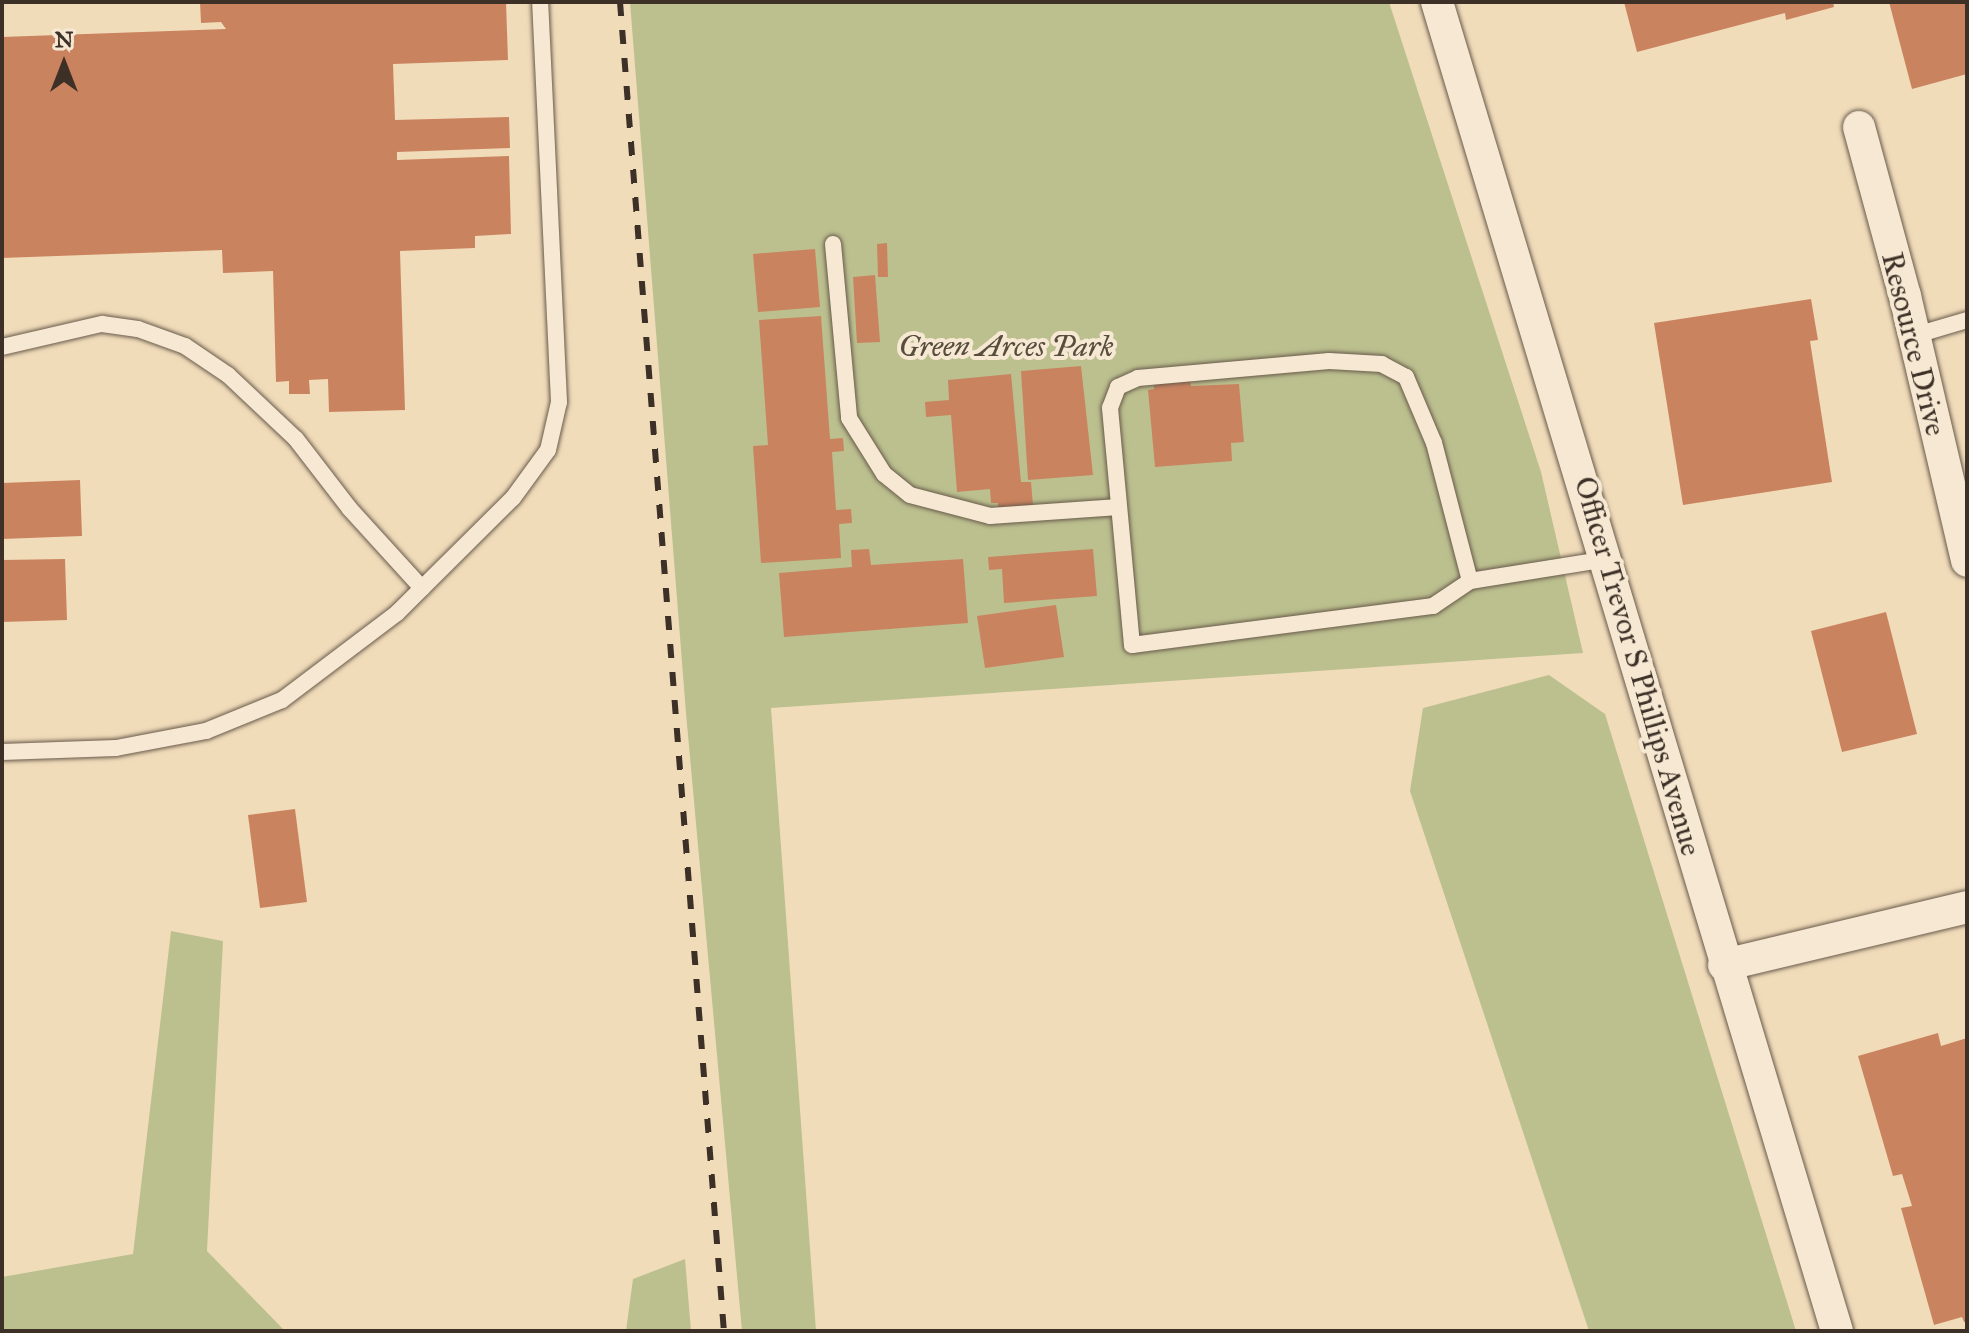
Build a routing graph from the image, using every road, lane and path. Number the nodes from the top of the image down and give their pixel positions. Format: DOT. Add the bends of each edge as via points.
graph roads {
  1 [pos="540,2"];
  2 [pos="1437,2"];
  3 [pos="1859,127"];
  4 [pos="833,244"];
  5 [pos="1967,320"];
  6 [pos="1913,336"];
  7 [pos="2,347"];
  8 [pos="1955,463"];
  9 [pos="1119,507"];
  10 [pos="1608,559"];
  11 [pos="1967,561"];
  12 [pos="1470,581"];
  13 [pos="422,588"];
  14 [pos="2,752"];
  15 [pos="1967,907"];
  16 [pos="1724,965"];
  17 [pos="1837,1331"];
  1 -- 13 [label="lane" via="559,402 548,450 513,498"];
  2 -- 10 [label="street, Officer Trevor S Phillips Avenue"];
  3 -- 6 [label="street, Resource Drive"];
  4 -- 9 [label="lane" via="849,418 884,474 910,495 990,516"];
  5 -- 6 [label="lane"];
  6 -- 8 [label="street, Resource Drive"];
  7 -- 13 [label="lane" via="102,324 138,329 185,346 228,375 296,439"];
  8 -- 11 [label="street, Resource Drive"];
  9 -- 12 [label="lane" via="1132,645 1433,606"];
  9 -- 12 [label="lane" via="1110,408 1118,387 1167,375 1329,361 1382,364 1406,377 1434,443"];
  10 -- 12 [label="lane"];
  10 -- 16 [label="street, Officer Trevor S Phillips Avenue"];
  13 -- 14 [label="lane" via="282,700 206,731 116,748"];
  15 -- 16 [label="street"];
  16 -- 17 [label="street, Officer Trevor S Phillips Avenue"];
}
